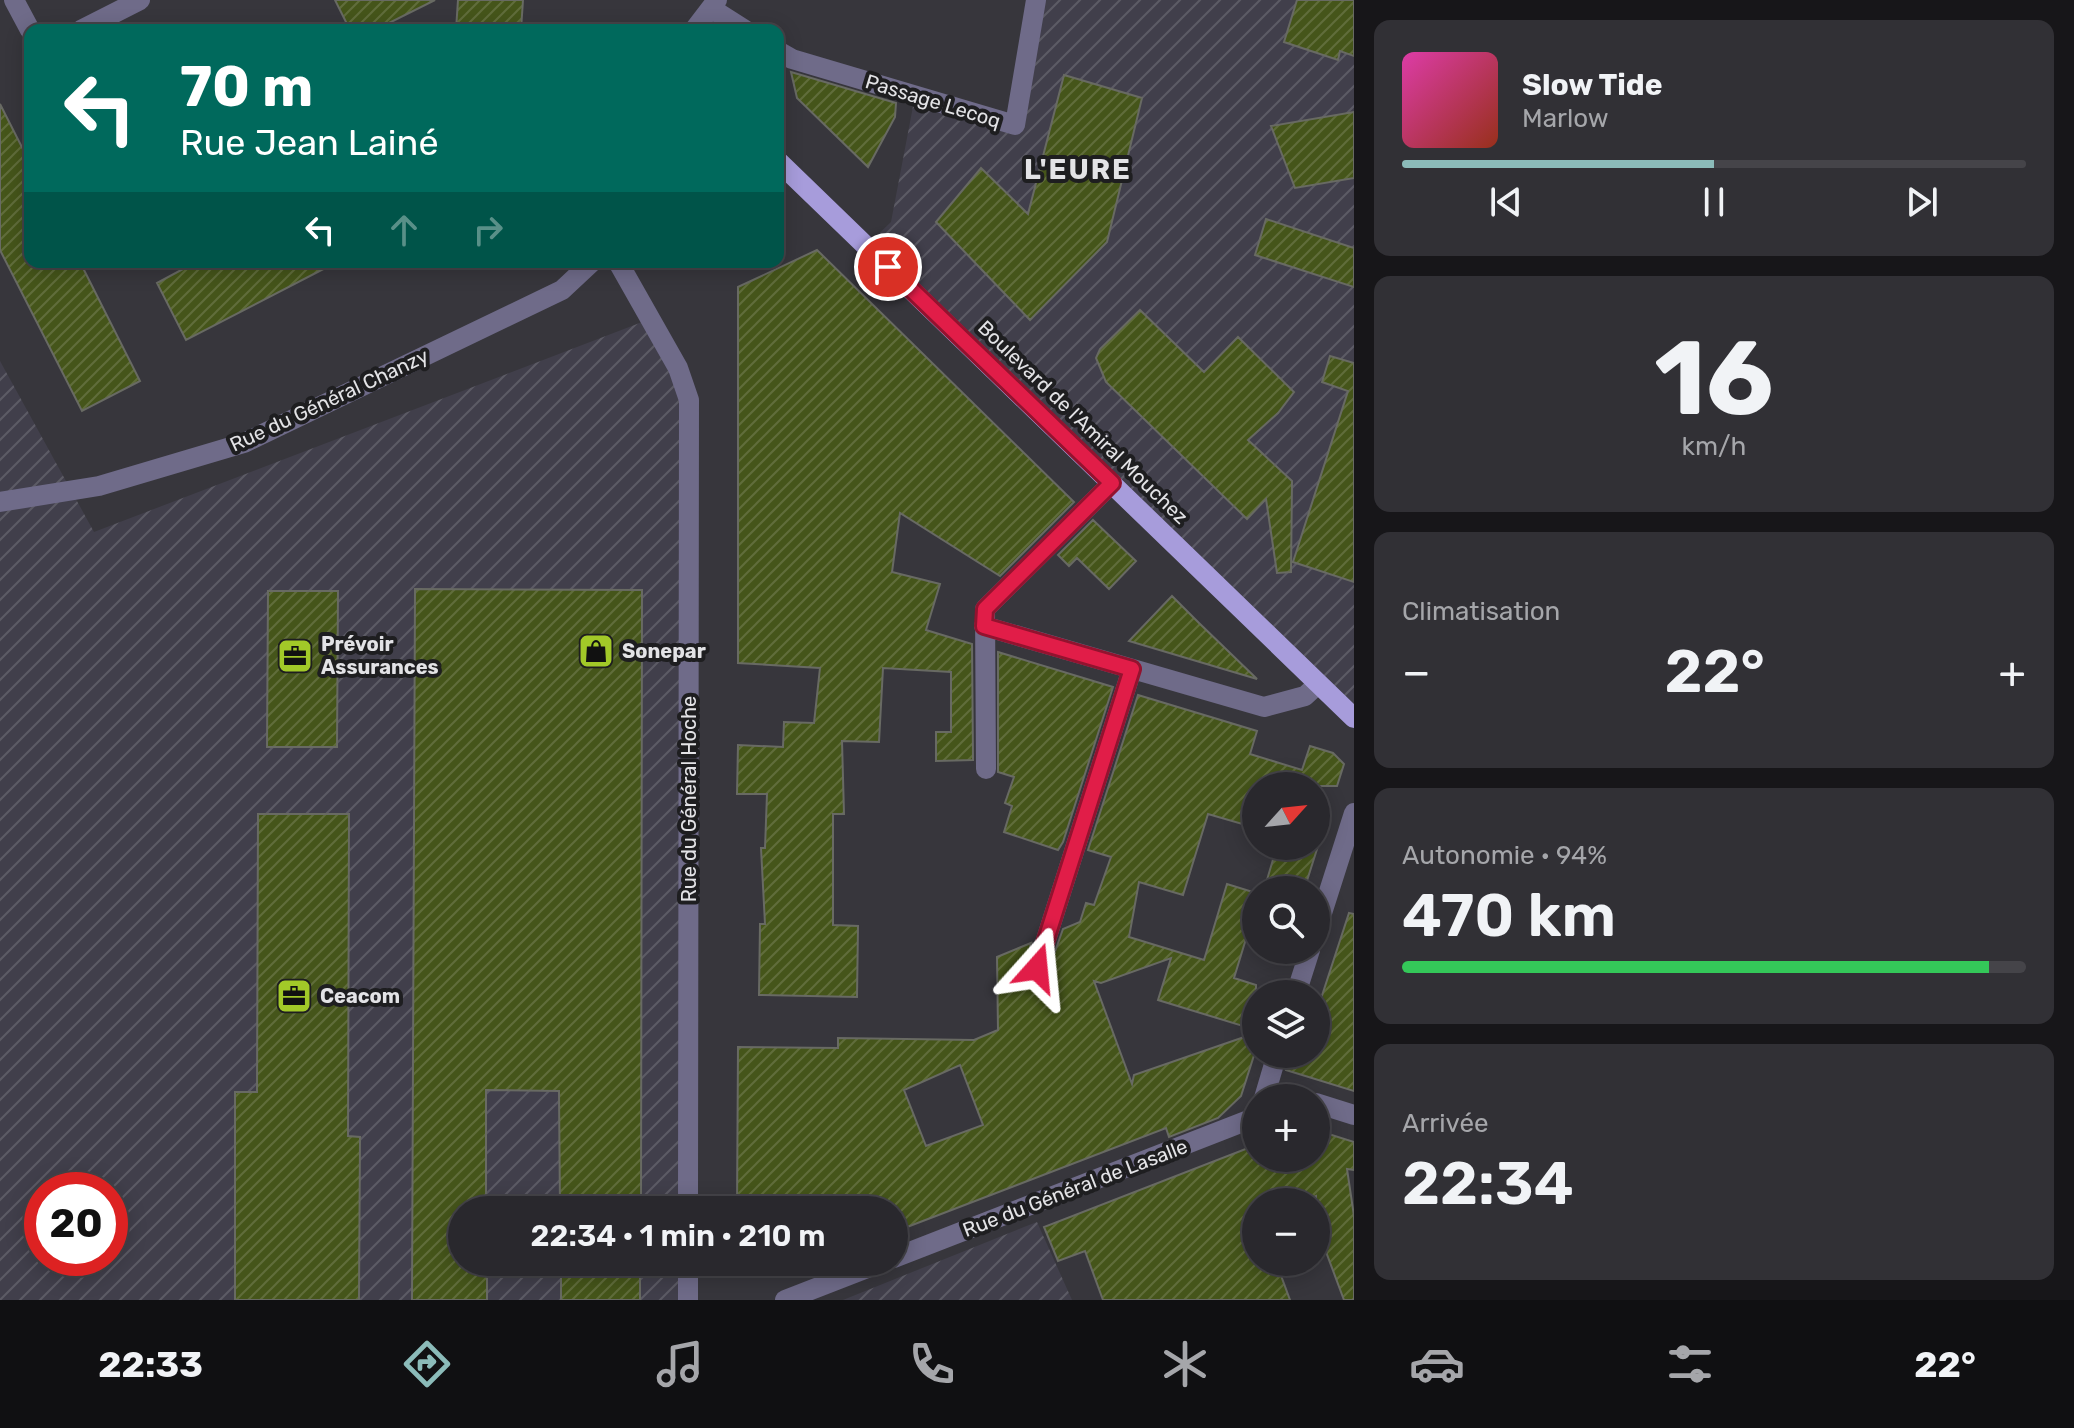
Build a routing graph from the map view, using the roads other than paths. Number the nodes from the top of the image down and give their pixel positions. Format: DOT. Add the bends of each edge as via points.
graph roads {
  1 [pos="14,0"];
  2 [pos="140,0"];
  3 [pos="1036,0"];
  4 [pos="714,4"];
  5 [pos="27,24"];
  6 [pos="93,24"];
  7 [pos="699,24"];
  8 [pos="738,24"];
  9 [pos="784,54"];
  10 [pos="784,167"];
  11 [pos="586,268"];
  12 [pos="621,268"];
  13 [pos="1112,483"];
  14 [pos="0,502"];
  15 [pos="984,626"];
  16 [pos="1132,669"];
  17 [pos="1318,684"];
  18 [pos="1354,718"];
  19 [pos="986,769"];
  20 [pos="1354,813"];
  21 [pos="1330,888"];
  22 [pos="1037,968"];
  23 [pos="1330,1107"];
  24 [pos="1354,1115"];
  25 [pos="1242,1122"];
  26 [pos="688,1196"];
  27 [pos="908,1253"];
  28 [pos="688,1276"];
  29 [pos="847,1276"];
  30 [pos="688,1300"];
  31 [pos="785,1300"];
  1 -- 5 [label="street"];
  2 -- 6 [label="street"];
  3 -- 9 [label="street, Passage Lecoq" via="1015,125"];
  4 -- 7 [label="street"];
  4 -- 8 [label="street"];
  10 -- 13 [label="main road, Boulevard de l'Amiral Mouchez"];
  11 -- 14 [label="street, Rue du Général Chanzy" via="562,290 244,443 99,486"];
  12 -- 26 [label="street, Rue du Général Hoche" via="678,368 689,400"];
  13 -- 15 [label="street" via="985,609"];
  13 -- 17 [label="main road, Boulevard de l'Amiral Mouchez"];
  15 -- 16 [label="street"];
  15 -- 19 [label="street"];
  16 -- 17 [label="street" via="1264,707 1305,696"];
  16 -- 22 [label="street"];
  17 -- 18 [label="main road, Boulevard de l'Amiral Mouchez"];
  20 -- 21 [label="street"];
  23 -- 24 [label="street"];
  25 -- 27 [label="street, Rue du Général de Lasalle"];
  28 -- 30 [label="street"];
  29 -- 31 [label="street"];
}
